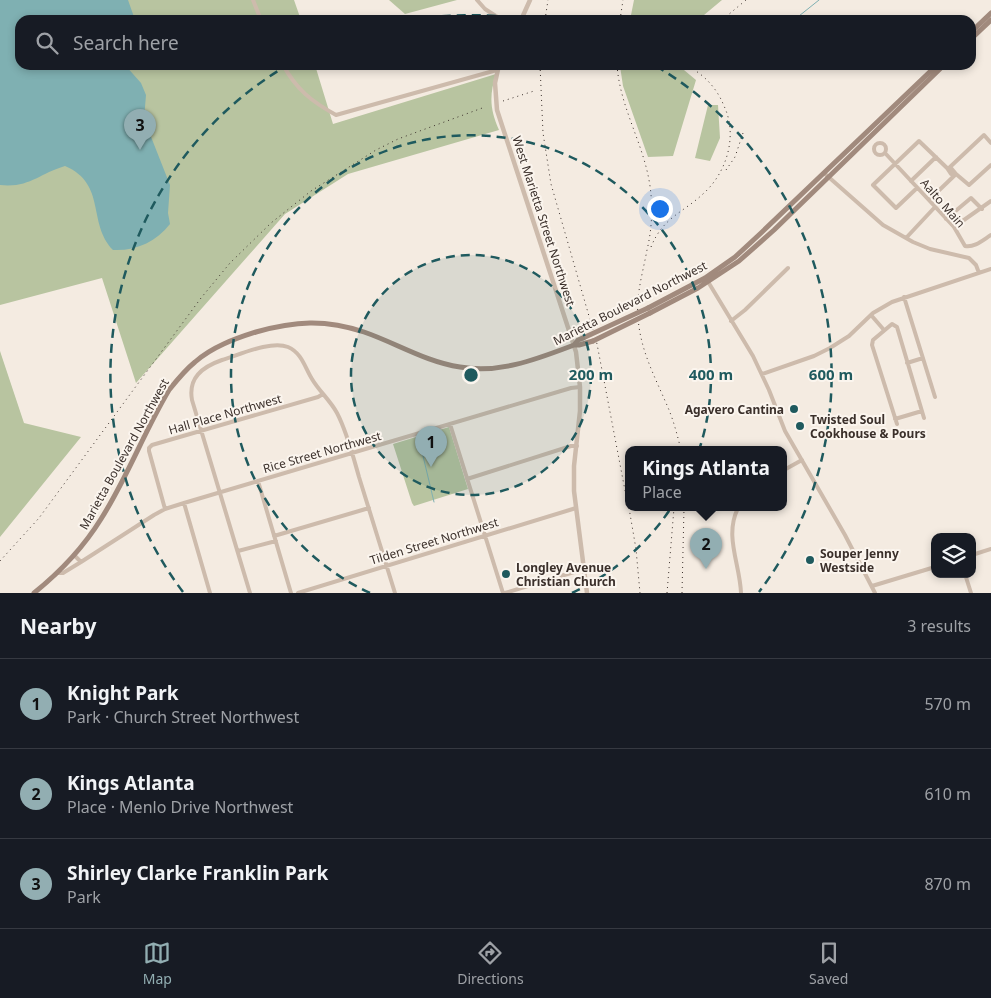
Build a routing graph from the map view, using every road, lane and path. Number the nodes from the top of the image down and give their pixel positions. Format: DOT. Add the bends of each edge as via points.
graph roads {
  1 [pos="253,0"];
  2 [pos="476,0"];
  3 [pos="530,0"];
  4 [pos="991,13"];
  5 [pos="259,15"];
  6 [pos="494,15"];
  7 [pos="523,15"];
  8 [pos="991,20"];
  9 [pos="976,27"];
  10 [pos="976,34"];
  11 [pos="286,70"];
  12 [pos="488,70"];
  13 [pos="498,70"];
  14 [pos="932,70"];
  15 [pos="939,70"];
  16 [pos="868,138"];
  17 [pos="991,143"];
  18 [pos="875,146"];
  19 [pos="885,154"];
  20 [pos="936,157"];
  21 [pos="894,164"];
  22 [pos="991,166"];
  23 [pos="948,168"];
  24 [pos="826,175"];
  25 [pos="955,175"];
  26 [pos="911,181"];
  27 [pos="917,188"];
  28 [pos="929,200"];
  29 [pos="991,201"];
  30 [pos="935,207"];
  31 [pos="982,209"];
  32 [pos="946,219"];
  33 [pos="954,227"];
  34 [pos="991,235"];
  35 [pos="906,238"];
  36 [pos="788,268"];
  37 [pos="991,269"];
  38 [pos="979,273"];
  39 [pos="707,280"];
  40 [pos="904,297"];
  41 [pos="871,315"];
  42 [pos="732,321"];
  43 [pos="884,330"];
  44 [pos="574,345"];
  45 [pos="923,358"];
  46 [pos="907,363"];
  47 [pos="762,374"];
  48 [pos="580,387"];
  49 [pos="323,394"];
  50 [pos="935,397"];
  51 [pos="922,411"];
  52 [pos="924,418"];
  53 [pos="895,419"];
  54 [pos="450,424"];
  55 [pos="897,424"];
  56 [pos="201,431"];
  57 [pos="576,446"];
  58 [pos="352,454"];
  59 [pos="802,460"];
  60 [pos="787,468"];
  61 [pos="467,479"];
  62 [pos="258,481"];
  63 [pos="220,492"];
  64 [pos="184,503"];
  65 [pos="369,508"];
  66 [pos="576,508"];
  67 [pos="165,510"];
  68 [pos="737,511"];
  69 [pos="485,536"];
  70 [pos="275,539"];
  71 [pos="991,549"];
  72 [pos="238,551"];
  73 [pos="976,554"];
  74 [pos="74,555"];
  75 [pos="81,562"];
  76 [pos="386,565"];
  77 [pos="931,567"];
  78 [pos="584,569"];
  79 [pos="58,573"];
  80 [pos="966,578"];
  81 [pos="872,586"];
  82 [pos="34,593"];
  83 [pos="210,593"];
  84 [pos="250,593"];
  85 [pos="291,593"];
  86 [pos="298,593"];
  87 [pos="395,593"];
  88 [pos="504,593"];
  89 [pos="587,593"];
  90 [pos="742,593"];
  91 [pos="875,593"];
  92 [pos="971,593"];
  1 -- 5 [label="street"];
  2 -- 6 [label="street"];
  3 -- 7 [label="street"];
  4 -- 9 [label="main road"];
  8 -- 10 [label="main road"];
  11 -- 12 [label="street" via="313,102 336,115"];
  13 -- 44 [label="street, West Marietta Street Northwest" via="494,93 497,110"];
  14 -- 24 [label="main road"];
  15 -- 16 [label="main road"];
  16 -- 18 [label="street, Aalto Main"];
  16 -- 24 [label="main road"];
  17 -- 23 [label="street" via="984,135"];
  18 -- 19 [label="street, Aalto Main" via="877,154"];
  18 -- 19 [label="street, Aalto Main" via="884,144"];
  19 -- 21 [label="street, Aalto Main"];
  20 -- 21 [label="street" via="919,141"];
  20 -- 23 [label="street"];
  20 -- 26 [label="street"];
  21 -- 26 [label="street, Aalto Main"];
  21 -- 27 [label="street" via="873,186 896,208"];
  22 -- 25 [label="street" via="969,185"];
  23 -- 25 [label="street"];
  24 -- 35 [label="street" via="877,220"];
  24 -- 39 [label="main road, Marietta Boulevard Northwest" via="759,244 727,271"];
  25 -- 28 [label="street"];
  26 -- 27 [label="street, Aalto Main"];
  27 -- 28 [label="street, Aalto Main"];
  28 -- 30 [label="street, Aalto Main"];
  29 -- 31 [label="street"];
  30 -- 32 [label="street, Aalto Main"];
  30 -- 35 [label="street"];
  31 -- 32 [label="street" via="970,198"];
  31 -- 33 [label="street"];
  32 -- 33 [label="street, Aalto Main"];
  33 -- 34 [label="street, Aalto Main" via="968,247"];
  35 -- 38 [label="street" via="969,258"];
  36 -- 42 [label="street"];
  37 -- 38 [label="street"];
  38 -- 40 [label="street"];
  39 -- 42 [label="street"];
  39 -- 44 [label="main road, Marietta Boulevard Northwest, bridge" via="649,311 584,341 578,340"];
  40 -- 41 [label="street"];
  40 -- 45 [label="street"];
  41 -- 43 [label="street"];
  41 -- 47 [label="street" via="830,348"];
  42 -- 47 [label="street"];
  43 -- 46 [label="street" via="892,324 896,327"];
  43 -- 53 [label="street" via="872,345"];
  44 -- 48 [label="street, West Marietta Street Northwest"];
  44 -- 74 [label="main road, Marietta Boulevard Northwest" via="527,362 484,369 460,368 438,362 366,333 328,323 281,325 229,341 196,361 169,390 106,512"];
  45 -- 46 [label="street"];
  45 -- 50 [label="street"];
  46 -- 51 [label="street"];
  47 -- 59 [label="street" via="782,424"];
  48 -- 54 [label="street, Rice Street Northwest"];
  48 -- 57 [label="street, West Marietta Street Northwest"];
  49 -- 56 [label="street, Hall Place Northwest"];
  49 -- 56 [label="street" via="294,350 278,345 256,349 210,364 196,375 191,395"];
  49 -- 58 [label="street" via="338,414"];
  51 -- 52 [label="street"];
  51 -- 53 [label="street"];
  53 -- 55 [label="street"];
  54 -- 58 [label="street, Rice Street Northwest"];
  54 -- 61 [label="street"];
  56 -- 63 [label="street"];
  56 -- 67 [label="street, Hall Place Northwest" via="149,448"];
  57 -- 61 [label="street"];
  57 -- 66 [label="street, West Marietta Street Northwest"];
  58 -- 62 [label="street, Rice Street Northwest"];
  58 -- 65 [label="street"];
  59 -- 60 [label="street"];
  59 -- 81 [label="street"];
  61 -- 69 [label="street"];
  62 -- 63 [label="street, Rice Street Northwest"];
  62 -- 70 [label="street"];
  63 -- 64 [label="street, Rice Street Northwest"];
  63 -- 72 [label="street"];
  64 -- 67 [label="street, Rice Street Northwest"];
  64 -- 83 [label="street"];
  65 -- 70 [label="street"];
  65 -- 76 [label="street"];
  66 -- 69 [label="street, Tilden Street Northwest"];
  66 -- 78 [label="street, West Marietta Street Northwest"];
  67 -- 75 [label="street, Rice Street Northwest"];
  68 -- 90 [label="street" via="732,536"];
  69 -- 76 [label="street, Tilden Street Northwest"];
  69 -- 88 [label="street"];
  70 -- 72 [label="street"];
  70 -- 85 [label="street"];
  71 -- 73 [label="street"];
  72 -- 84 [label="street"];
  74 -- 75 [label="street"];
  74 -- 79 [label="main road, Marietta Boulevard Northwest"];
  75 -- 79 [label="street, Rice Street Northwest"];
  76 -- 86 [label="street, Tilden Street Northwest"];
  76 -- 87 [label="street"];
  77 -- 81 [label="street"];
  78 -- 88 [label="street"];
  78 -- 89 [label="street, West Marietta Street Northwest"];
  79 -- 82 [label="main road, Marietta Boulevard Northwest"];
  80 -- 92 [label="street"];
  81 -- 91 [label="street"];
}
